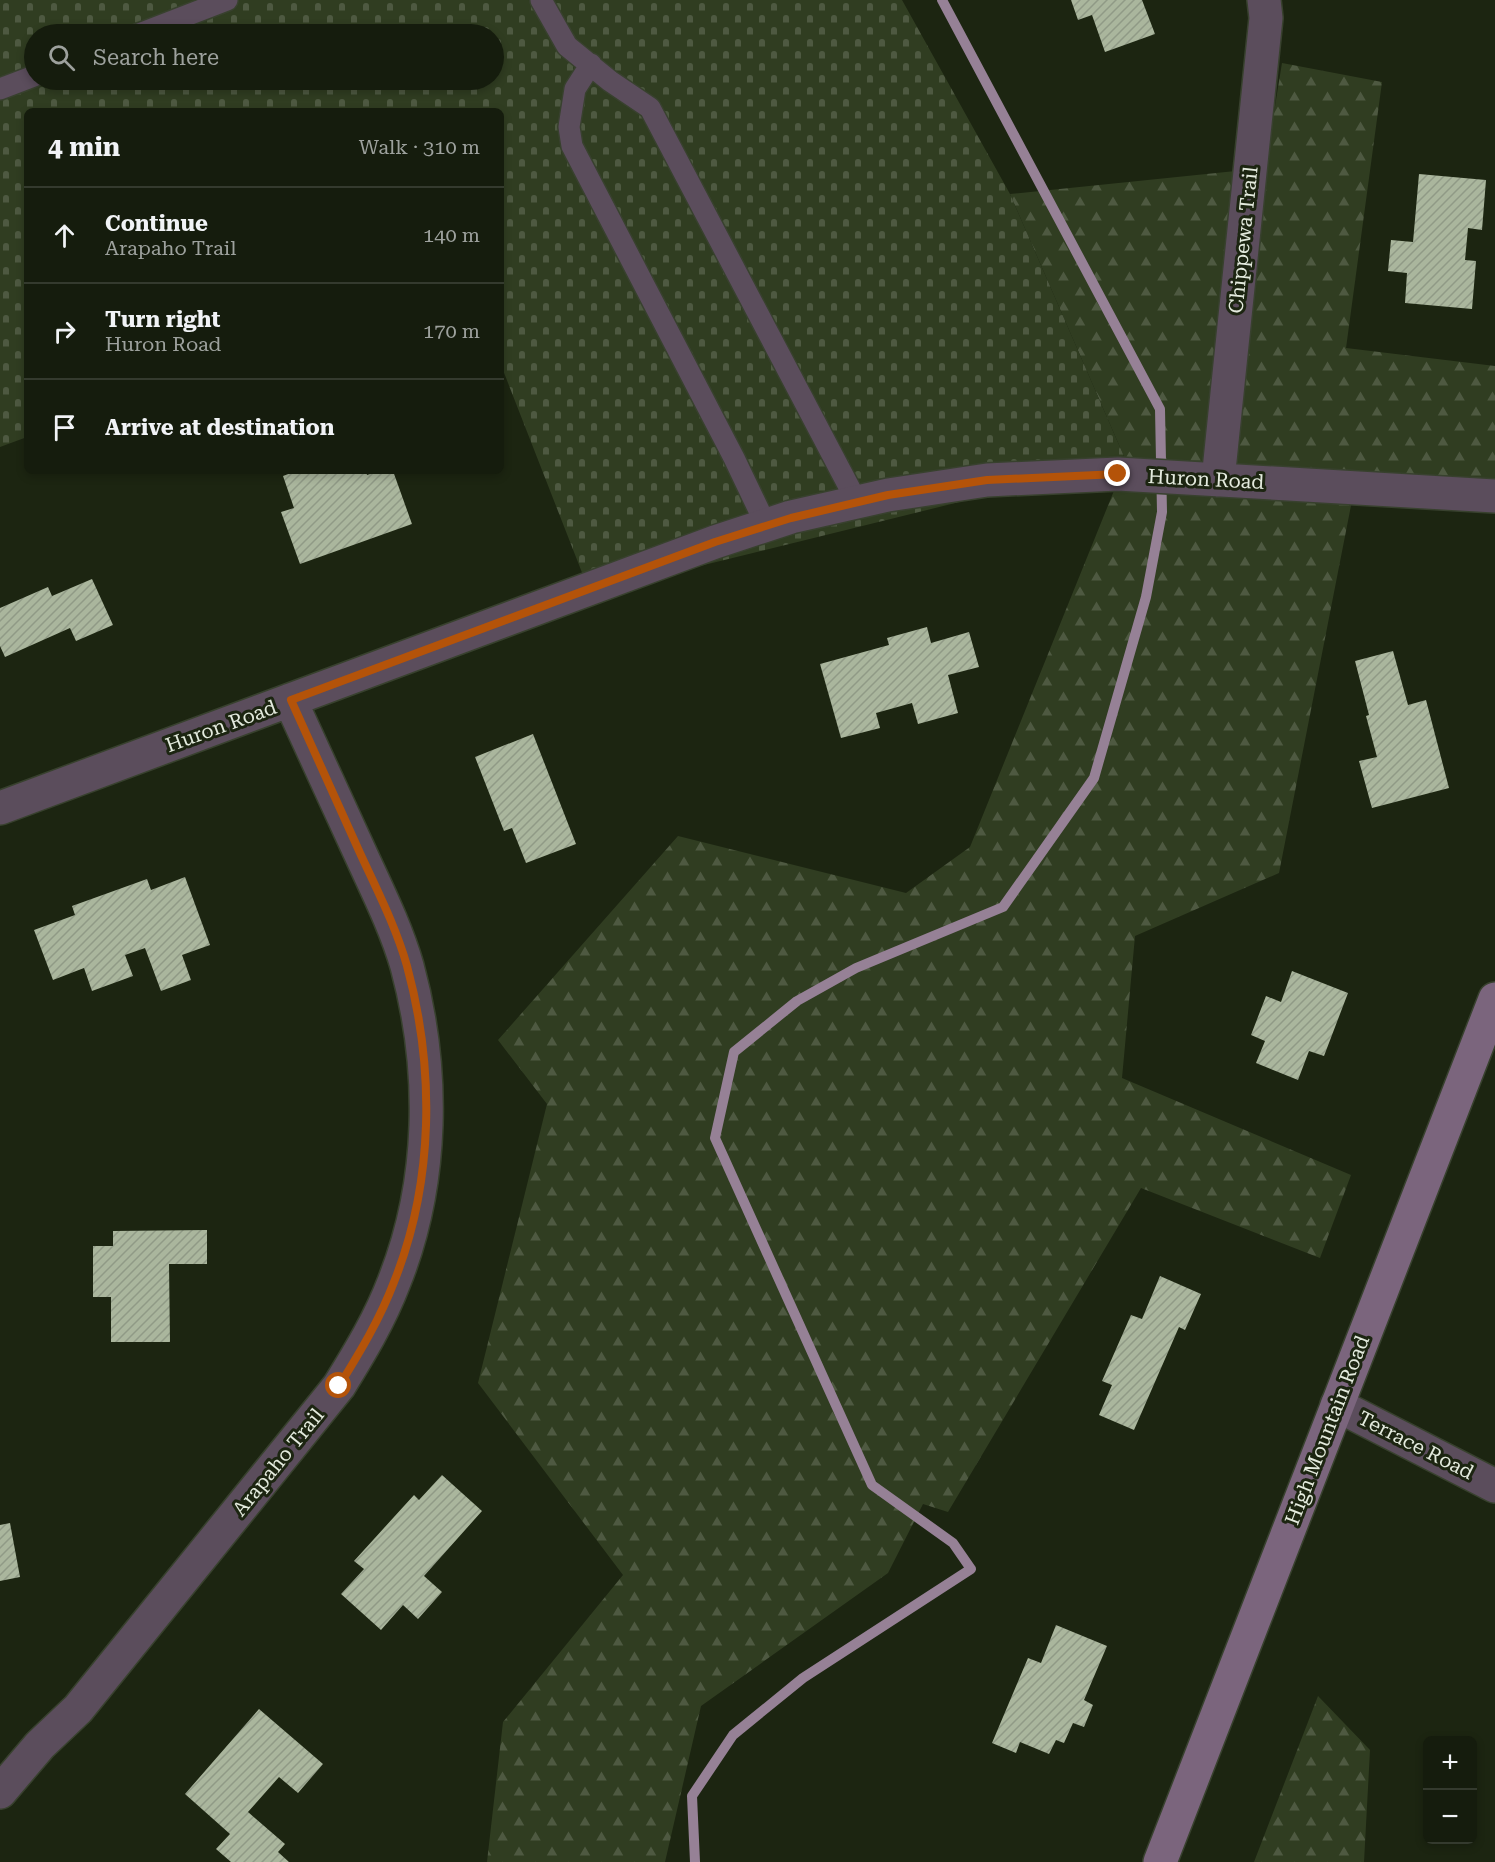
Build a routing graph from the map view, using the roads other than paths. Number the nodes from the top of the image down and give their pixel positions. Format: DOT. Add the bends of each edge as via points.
graph roads {
  1 [pos="227,0"];
  2 [pos="541,0"];
  3 [pos="1264,0"];
  4 [pos="165,24"];
  5 [pos="591,64"];
  6 [pos="24,80"];
  7 [pos="0,89"];
  8 [pos="1218,480"];
  9 [pos="1495,496"];
  10 [pos="857,502"];
  11 [pos="766,525"];
  12 [pos="291,700"];
  13 [pos="0,808"];
  14 [pos="1495,999"];
  15 [pos="1337,1405"];
  16 [pos="1495,1486"];
  17 [pos="0,1792"];
  18 [pos="1160,1862"];
  1 -- 4 [label="lane"];
  2 -- 5 [label="lane" via="567,45"];
  3 -- 8 [label="street, Chippewa Trail" via="1266,18"];
  5 -- 10 [label="lane" via="650,108"];
  5 -- 11 [label="lane" via="575,89 569,127 572,146"];
  6 -- 7 [label="lane"];
  8 -- 9 [label="street, Huron Road"];
  8 -- 10 [label="street, Huron Road" via="1118,474 987,480"];
  10 -- 11 [label="street, Huron Road"];
  11 -- 12 [label="street, Huron Road"];
  12 -- 13 [label="street, Huron Road"];
  12 -- 17 [label="street, Arapaho Trail" via="390,919 417,1009 427,1099 424,1167 412,1225 395,1281 370,1335 339,1386 78,1709 40,1745"];
  14 -- 15 [label="main road, High Mountain Road"];
  15 -- 16 [label="street, Terrace Road"];
  15 -- 18 [label="main road, High Mountain Road"];
}
